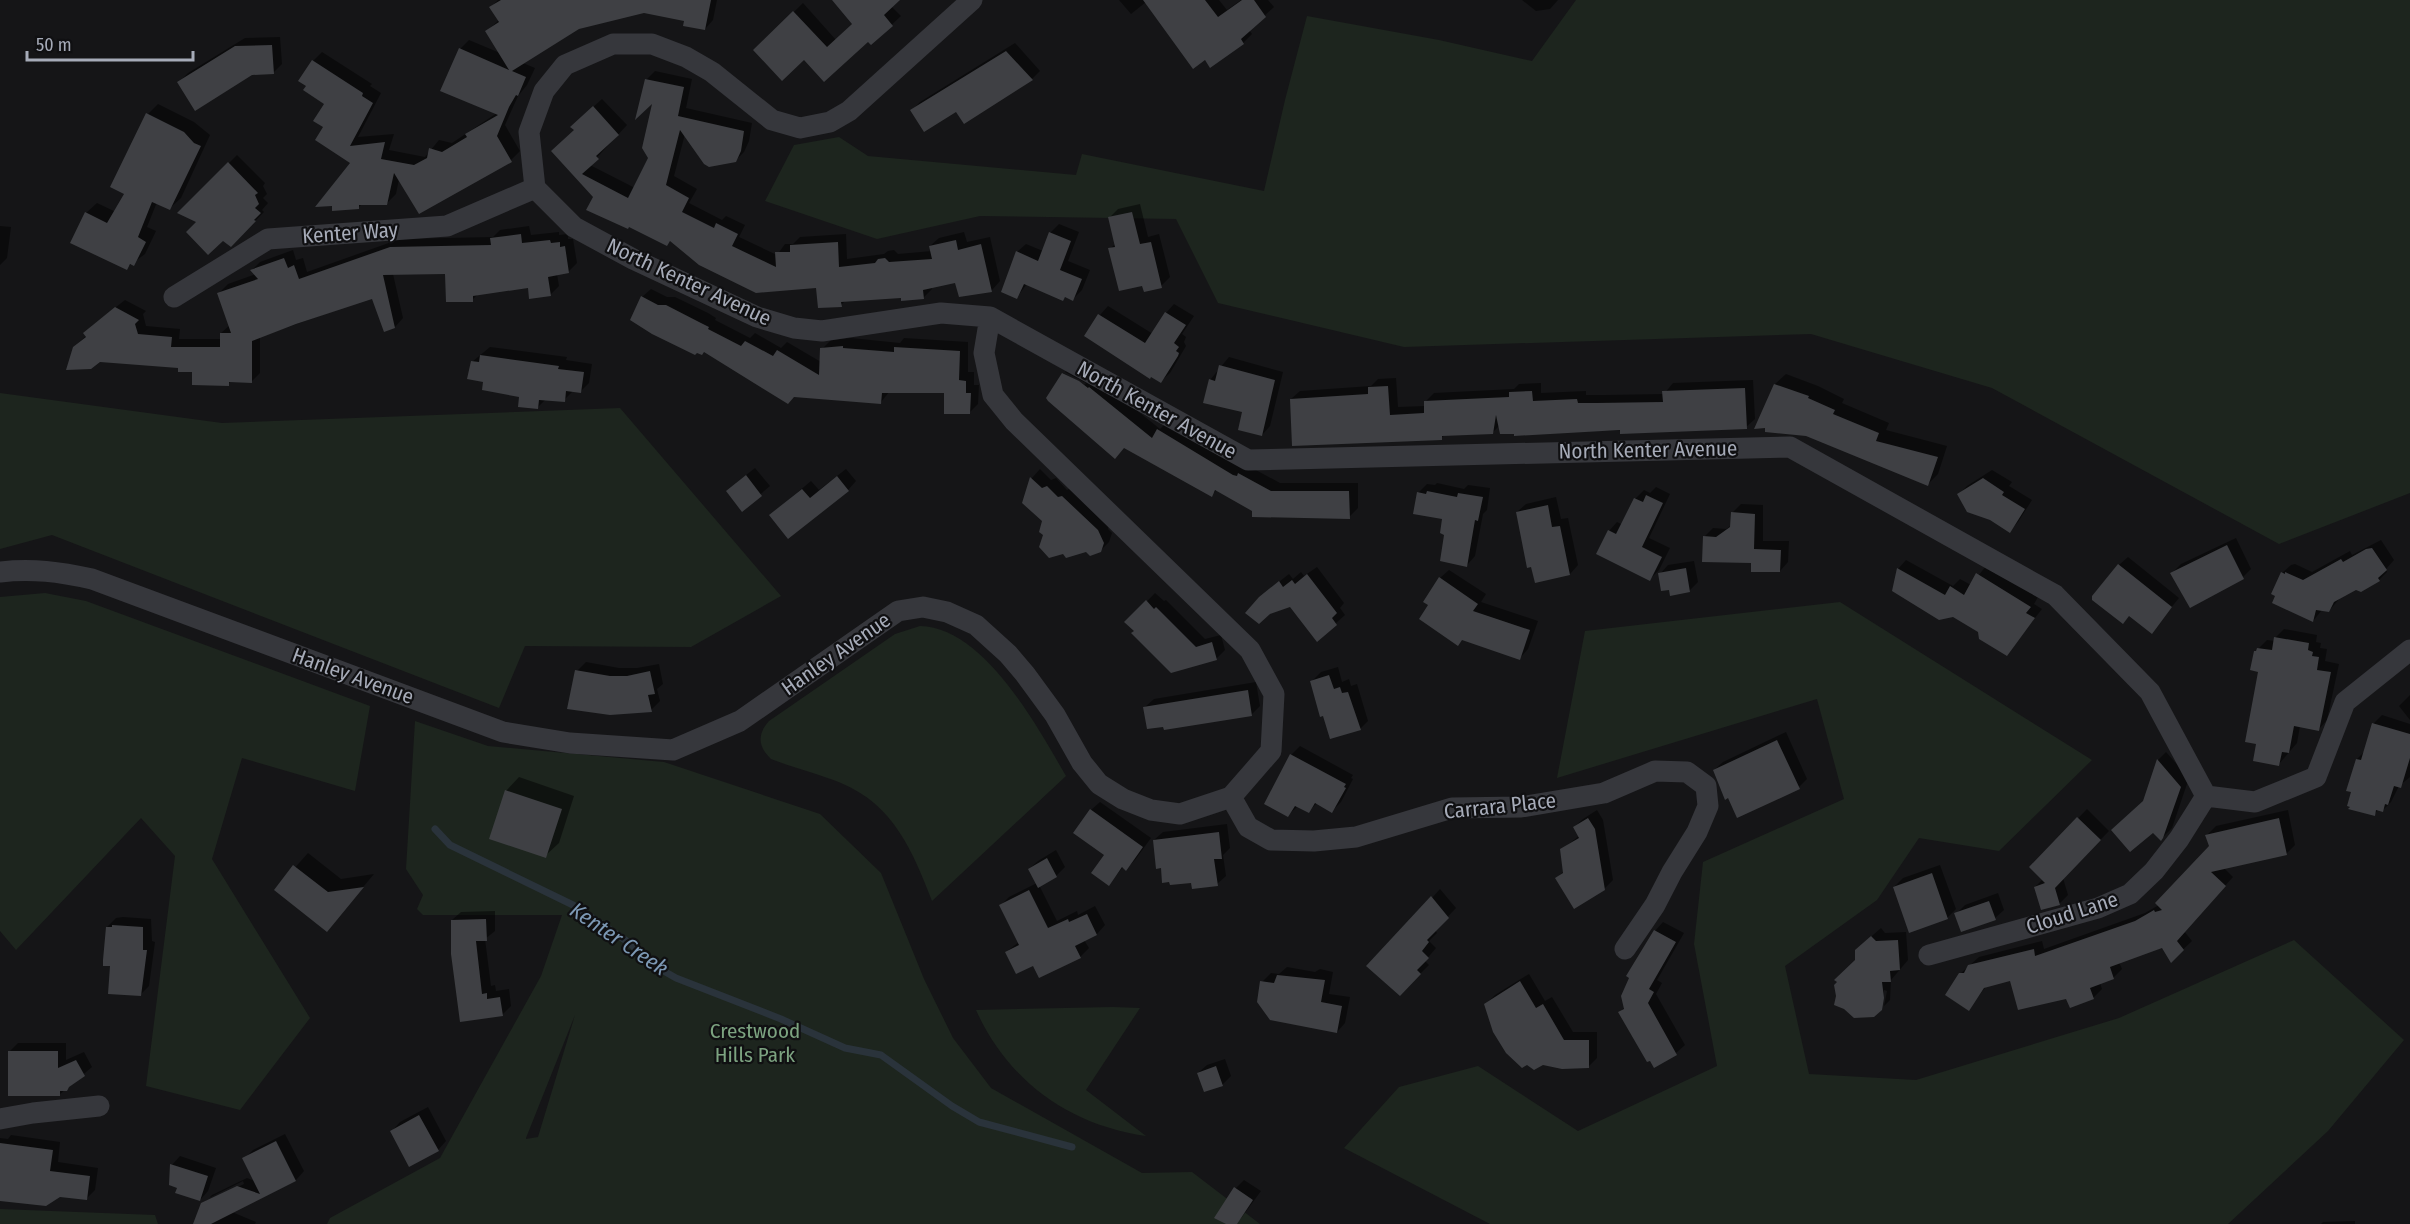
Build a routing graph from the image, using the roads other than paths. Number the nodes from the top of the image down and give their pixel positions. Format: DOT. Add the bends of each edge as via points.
graph roads {
  1 [pos="969,1"];
  2 [pos="535,188"];
  3 [pos="174,297"];
  4 [pos="990,317"];
  5 [pos="0,572"];
  6 [pos="2410,650"];
  7 [pos="2206,796"];
  8 [pos="1231,797"];
  9 [pos="1624,949"];
  10 [pos="1929,955"];
  11 [pos="99,1106"];
  12 [pos="0,1119"];
  1 -- 2 [label="street" via="849,111 830,122 800,128 772,120 712,72 686,57 651,44 613,44 565,65 544,91 529,132"];
  2 -- 3 [label="street, Kenter Way" via="447,226 268,239"];
  2 -- 4 [label="street, North Kenter Avenue" via="574,226 623,254 756,317 794,328 822,331 941,313"];
  4 -- 7 [label="street, North Kenter Avenue" via="1248,460 1790,447 2055,595 2150,692"];
  4 -- 8 [label="street" via="984,353 993,394 1000,404 1250,650 1274,694 1270,751"];
  5 -- 8 [label="street, Hanley Avenue" via="51,570 92,579 503,732 570,744 673,750 740,721 898,611 923,607 947,612 976,626 1008,654 1055,715 1082,764 1099,784 1123,799 1150,810 1179,814"];
  6 -- 7 [label="street" via="2345,702 2316,777 2255,802"];
  7 -- 10 [label="street, Cloud Lane" via="2179,839 2130,894 2098,908"];
  8 -- 9 [label="street, Carrara Place" via="1248,827 1270,840 1314,841 1356,837 1452,808 1521,807 1604,793 1655,771 1687,772 1706,786 1708,806 1655,905"];
  11 -- 12 [label="street"];
}
